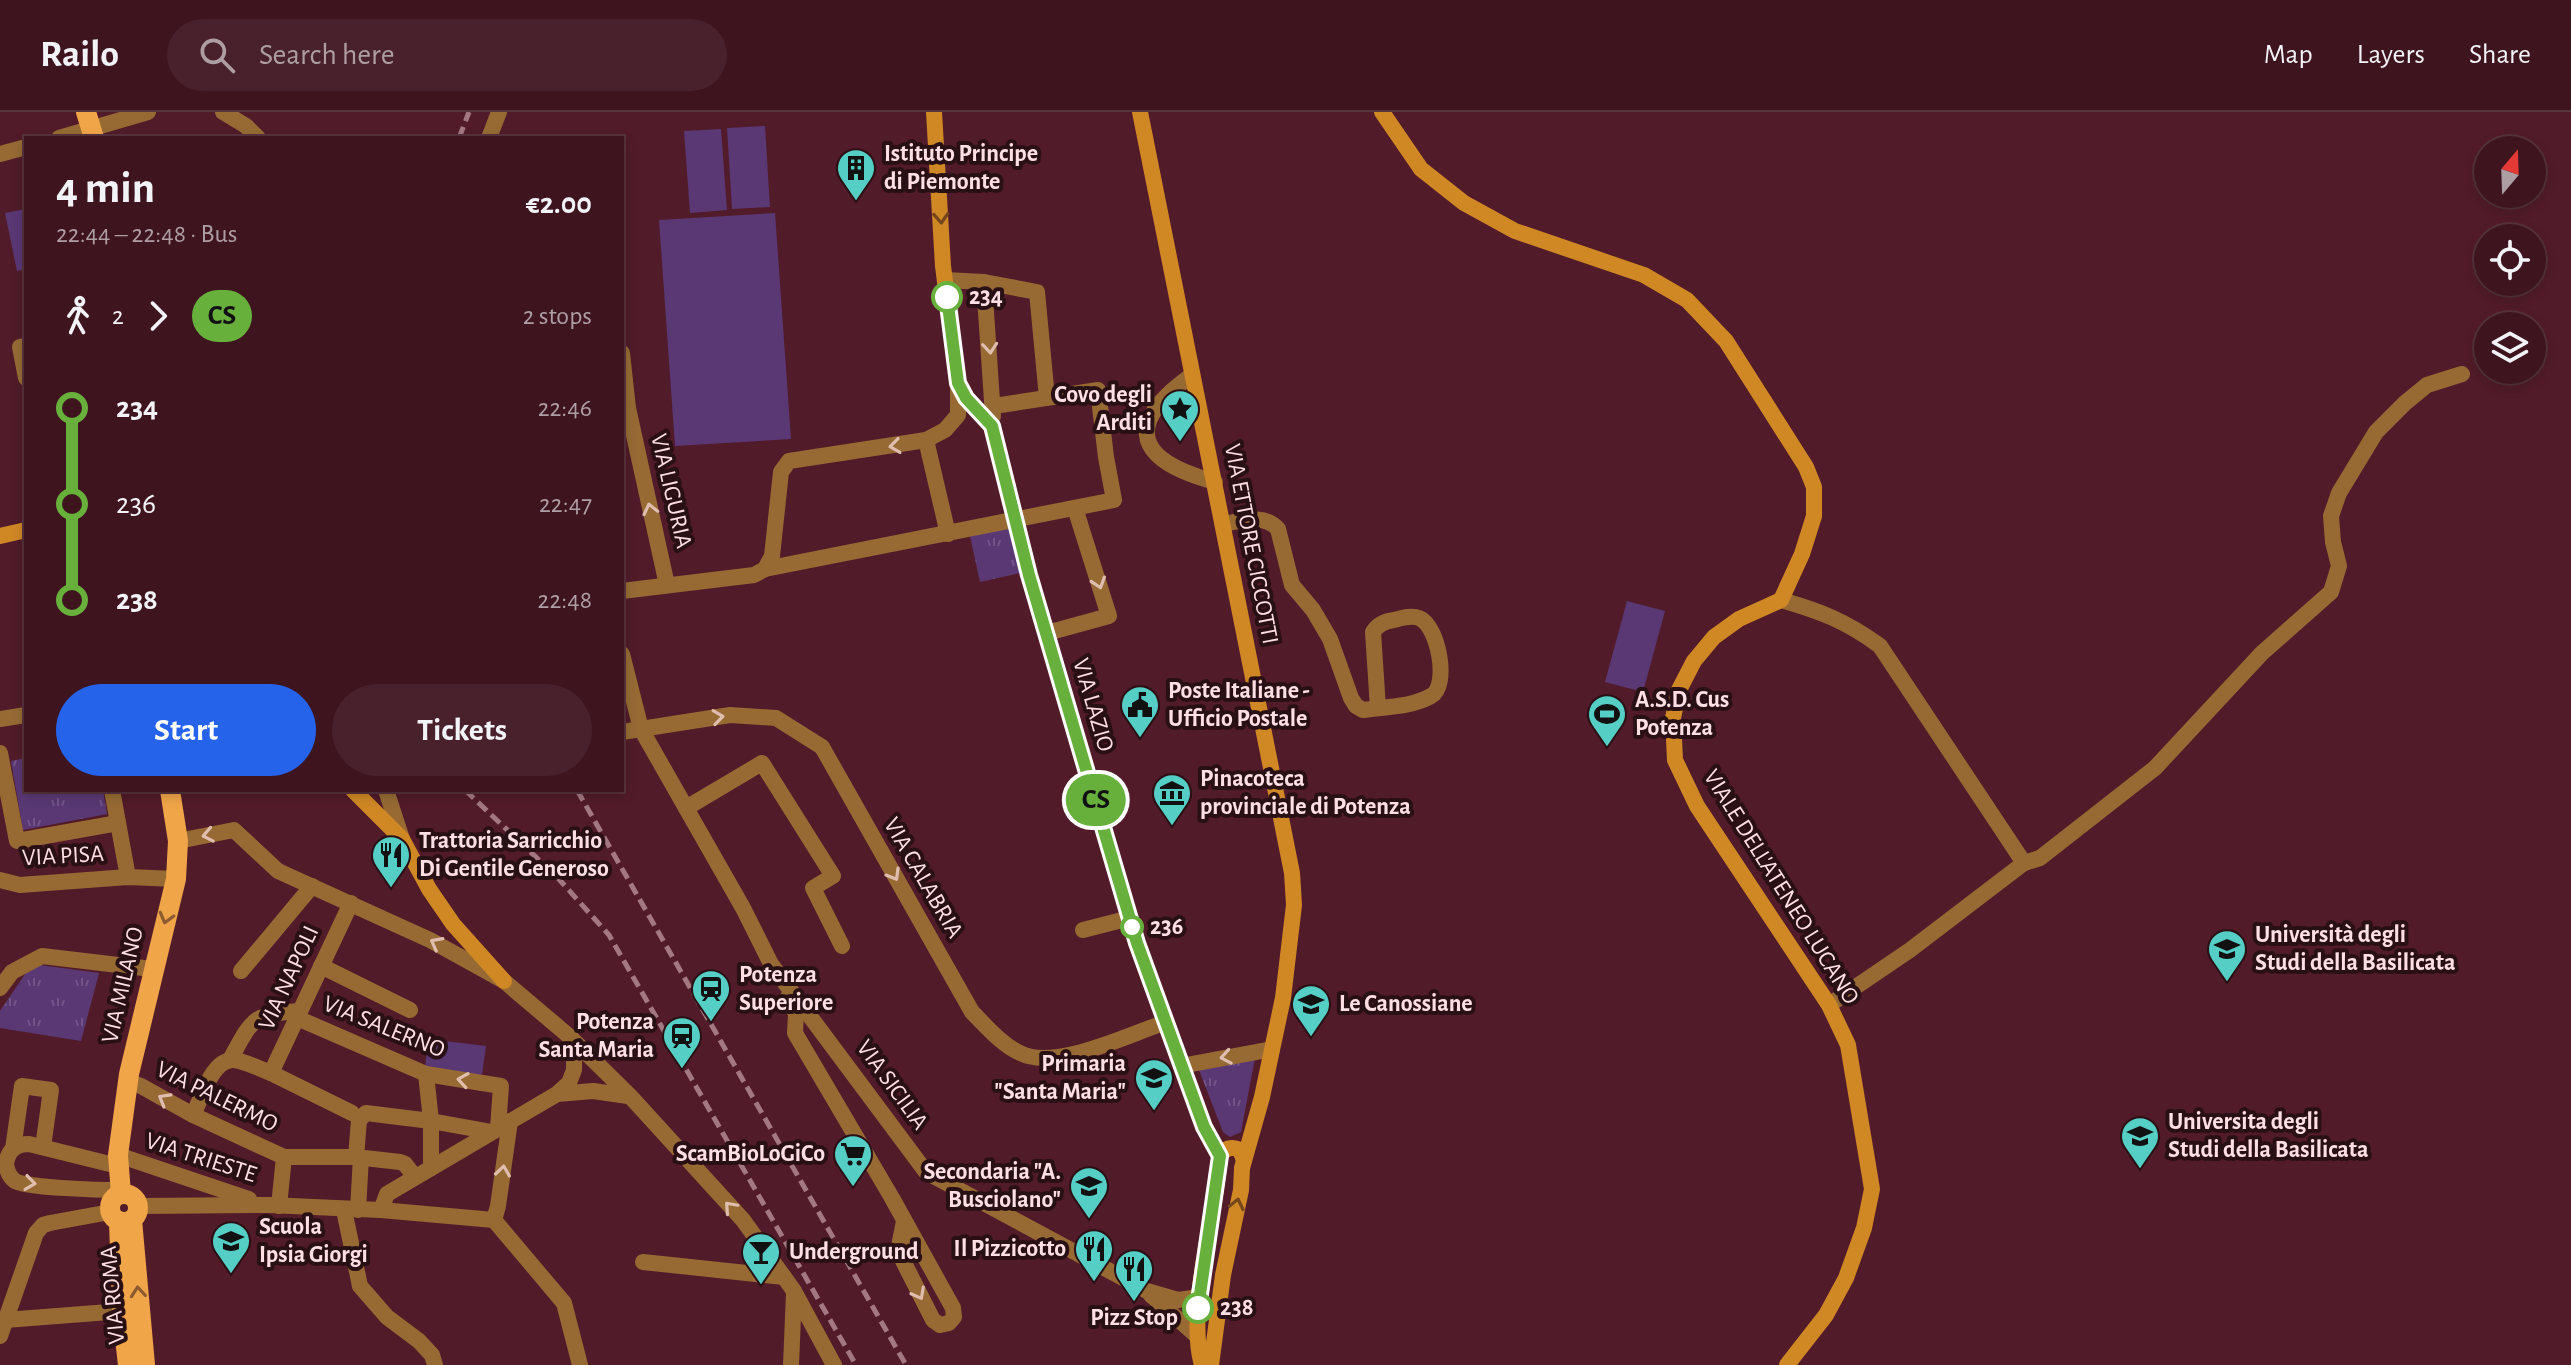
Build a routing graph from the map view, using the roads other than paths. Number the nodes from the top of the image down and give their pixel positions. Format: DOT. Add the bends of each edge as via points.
graph roads {
  1 [pos="148,112"];
  2 [pos="223,112"];
  3 [pos="499,112"];
  4 [pos="934,112"];
  5 [pos="1140,112"];
  6 [pos="1382,112"];
  7 [pos="91,126"];
  8 [pos="64,136"];
  9 [pos="256,136"];
  10 [pos="490,136"];
  11 [pos="24,148"];
  12 [pos="0,154"];
  13 [pos="945,280"];
  14 [pos="984,282"];
  15 [pos="24,346"];
  16 [pos="24,368"];
  17 [pos="2462,374"];
  18 [pos="1192,375"];
  19 [pos="958,383"];
  20 [pos="1047,398"];
  21 [pos="994,406"];
  22 [pos="624,414"];
  23 [pos="992,426"];
  24 [pos="926,440"];
  25 [pos="1215,482"];
  26 [pos="1075,508"];
  27 [pos="1015,520"];
  28 [pos="1223,524"];
  29 [pos="24,530"];
  30 [pos="948,534"];
  31 [pos="0,536"];
  32 [pos="759,572"];
  33 [pos="667,585"];
  34 [pos="624,591"];
  35 [pos="1781,600"];
  36 [pos="1047,633"];
  37 [pos="624,662"];
  38 [pos="1378,708"];
  39 [pos="24,715"];
  40 [pos="0,719"];
  41 [pos="641,729"];
  42 [pos="624,732"];
  43 [pos="0,753"];
  44 [pos="112,792"];
  45 [pos="170,792"];
  46 [pos="379,792"];
  47 [pos="387,792"];
  48 [pos="357,794"];
  49 [pos="686,808"];
  50 [pos="118,823"];
  51 [pos="402,839"];
  52 [pos="178,841"];
  53 [pos="2024,863"];
  54 [pos="128,877"];
  55 [pos="176,879"];
  56 [pos="0,880"];
  57 [pos="312,886"];
  58 [pos="351,903"];
  59 [pos="1130,918"];
  60 [pos="1083,930"];
  61 [pos="842,946"];
  62 [pos="771,964"];
  63 [pos="321,966"];
  64 [pos="152,969"];
  65 [pos="241,971"];
  66 [pos="504,981"];
  67 [pos="0,988"];
  68 [pos="1829,1005"];
  69 [pos="410,1010"];
  70 [pos="299,1014"];
  71 [pos="1164,1023"];
  72 [pos="570,1037"];
  73 [pos="1272,1049"];
  74 [pos="230,1060"];
  75 [pos="1181,1066"];
  76 [pos="271,1073"];
  77 [pos="426,1074"];
  78 [pos="127,1081"];
  79 [pos="557,1094"];
  80 [pos="630,1096"];
  81 [pos="352,1113"];
  82 [pos="193,1115"];
  83 [pos="431,1121"];
  84 [pos="500,1127"];
  85 [pos="43,1147"];
  86 [pos="284,1157"];
  87 [pos="358,1157"];
  88 [pos="1232,1159"];
  89 [pos="118,1161"];
  90 [pos="6,1162"];
  91 [pos="431,1168"];
  92 [pos="415,1177"];
  93 [pos="274,1205"];
  94 [pos="123,1207"];
  95 [pos="323,1208"];
  96 [pos="351,1210"];
  97 [pos="381,1210"];
  98 [pos="494,1220"];
  99 [pos="904,1221"];
  100 [pos="352,1249"];
  101 [pos="643,1262"];
  102 [pos="789,1284"];
  103 [pos="1147,1291"];
  104 [pos="1200,1297"];
  105 [pos="122,1311"];
  106 [pos="3,1328"];
  107 [pos="1197,1336"];
  108 [pos="128,1365"];
  109 [pos="145,1365"];
  110 [pos="435,1365"];
  111 [pos="580,1365"];
  112 [pos="791,1365"];
  113 [pos="834,1365"];
  114 [pos="1202,1365"];
  115 [pos="1211,1365"];
  116 [pos="1787,1365"];
  1 -- 7 [label="street"];
  2 -- 9 [label="street"];
  3 -- 10 [label="street"];
  4 -- 13 [label="main road, one-way"];
  5 -- 18 [label="main road, VIA ETTORE CICCOTTI"];
  6 -- 35 [label="main road" via="1421,169 1464,203 1515,231 1644,275 1687,300 1726,341 1814,487 1814,516"];
  7 -- 8 [label="street"];
  11 -- 12 [label="street"];
  13 -- 14 [label="street"];
  13 -- 19 [label="main road"];
  14 -- 20 [label="street" via="1037,292"];
  14 -- 21 [label="street, one-way"];
  15 -- 16 [label="street"];
  17 -- 53 [label="street" via="2427,385 2405,403 2376,432 2339,493 2331,516 2339,566 2331,592 2262,653 2155,768 2040,858"];
  18 -- 25 [label="main road, VIA ETTORE CICCOTTI"];
  18 -- 25 [label="street" via="1149,419 1147,435 1156,454 1183,473"];
  19 -- 23 [label="main road, VIA LAZIO"];
  19 -- 24 [label="street" via="958,415"];
  20 -- 21 [label="street"];
  20 -- 26 [label="street" via="1098,390 1114,500"];
  21 -- 23 [label="street"];
  33 -- 22 [label="street, VIA LIGURIA, one-way"];
  23 -- 27 [label="main road, VIA LAZIO"];
  24 -- 30 [label="street"];
  24 -- 32 [label="street, one-way" via="789,461 781,472 772,556"];
  25 -- 28 [label="main road, VIA ETTORE CICCOTTI"];
  26 -- 27 [label="street"];
  26 -- 36 [label="street, one-way" via="1109,616"];
  27 -- 30 [label="street"];
  27 -- 36 [label="main road, VIA LAZIO"];
  28 -- 38 [label="street" via="1259,519 1278,529 1292,585 1330,639 1351,698 1363,710"];
  28 -- 73 [label="main road, VIA ETTORE CICCOTTI" via="1292,873 1294,905"];
  29 -- 31 [label="main road"];
  30 -- 32 [label="street"];
  32 -- 33 [label="street"];
  33 -- 34 [label="street"];
  35 -- 53 [label="street" via="1824,612 1880,646"];
  35 -- 68 [label="main road, VIALE DELL'ATENEO LUCANO" via="1739,619 1694,661 1679,690 1673,718 1675,760 1697,806"];
  36 -- 59 [label="main road, VIA LAZIO"];
  37 -- 41 [label="street, VIA SICILIA"];
  38 -- 38 [label="street" via="1413,703 1439,688 1442,670 1435,640 1419,618 1388,621 1373,632"];
  39 -- 40 [label="street"];
  41 -- 42 [label="street, VIA CALABRIA"];
  41 -- 49 [label="street, VIA SICILIA"];
  41 -- 71 [label="street, VIA CALABRIA, one-way" via="730,715 776,718 822,747 972,1012 1020,1054 1059,1059"];
  43 -- 50 [label="street" via="17,841"];
  44 -- 50 [label="street, VIA PISA"];
  45 -- 52 [label="main road, VIA MILANO"];
  46 -- 48 [label="street" via="369,799"];
  47 -- 51 [label="street"];
  48 -- 51 [label="main road"];
  49 -- 61 [label="street" via="762,763 833,876 813,888"];
  49 -- 62 [label="street, VIA SICILIA"];
  50 -- 54 [label="street, VIA PISA"];
  51 -- 66 [label="main road" via="453,924"];
  52 -- 55 [label="main road, VIA MILANO"];
  57 -- 52 [label="street, one-way" via="278,871 234,830"];
  53 -- 68 [label="street"];
  54 -- 55 [label="street, VIA PISA"];
  54 -- 56 [label="street, VIA PISA" via="20,885"];
  55 -- 64 [label="main road, VIA MILANO, one-way"];
  57 -- 58 [label="street"];
  57 -- 65 [label="street, VIA NAPOLI"];
  58 -- 63 [label="street, VIA NAPOLI"];
  66 -- 58 [label="street, one-way"];
  59 -- 60 [label="street"];
  59 -- 71 [label="main road, VIA LAZIO"];
  62 -- 99 [label="street" via="796,1014 795,1033"];
  62 -- 103 [label="street, VIA SICILIA" via="926,1172"];
  63 -- 69 [label="street"];
  63 -- 70 [label="street, VIA NAPOLI"];
  64 -- 67 [label="street" via="42,956 12,972"];
  64 -- 78 [label="main road, VIA MILANO"];
  66 -- 72 [label="street"];
  68 -- 116 [label="main road, VIALE DELL'ATENEO LUCANO" via="1848,1045 1872,1189 1846,1278 1826,1315"];
  70 -- 74 [label="street, VIA SALERNO" via="259,1016"];
  70 -- 76 [label="street, VIA NAPOLI"];
  70 -- 77 [label="street, VIA SALERNO"];
  71 -- 75 [label="main road, VIA LAZIO"];
  72 -- 79 [label="street" via="574,1070"];
  72 -- 80 [label="street"];
  73 -- 75 [label="street, one-way"];
  73 -- 88 [label="main road, VIA ETTORE CICCOTTI" via="1254,1128"];
  74 -- 76 [label="street"];
  74 -- 82 [label="street" via="216,1069"];
  75 -- 88 [label="main road, VIA LAZIO" via="1209,1139"];
  76 -- 81 [label="street"];
  77 -- 83 [label="street"];
  84 -- 77 [label="street, VIA SALERNO, one-way" via="501,1086"];
  82 -- 78 [label="street, VIA PALERMO, one-way"];
  78 -- 89 [label="main road, VIA MILANO"];
  79 -- 80 [label="street"];
  79 -- 84 [label="street"];
  102 -- 80 [label="street, one-way" via="743,1220"];
  82 -- 86 [label="street, VIA PALERMO"];
  83 -- 84 [label="street"];
  83 -- 87 [label="street" via="361,1115"];
  83 -- 91 [label="street"];
  84 -- 91 [label="street"];
  98 -- 84 [label="street, one-way"];
  85 -- 89 [label="street, VIA TRIESTE"];
  85 -- 90 [label="street, VIA TRIESTE" via="22,1144"];
  85 -- 90 [label="street" via="51,1090 22,1086"];
  86 -- 87 [label="street, VIA PALERMO"];
  86 -- 93 [label="street, VIA PALERMO"];
  87 -- 92 [label="street, VIA PALERMO" via="405,1164"];
  87 -- 96 [label="street"];
  88 -- 104 [label="main road"];
  115 -- 88 [label="main road, one-way" via="1241,1190"];
  89 -- 93 [label="street, VIA TRIESTE"];
  89 -- 94 [label="main road, VIA MILANO"];
  90 -- 94 [label="street, one-way" via="11,1177 22,1184 92,1190"];
  91 -- 92 [label="street"];
  92 -- 97 [label="street" via="387,1194"];
  93 -- 94 [label="street, VIA TRIESTE"];
  93 -- 95 [label="street, VIA TRIESTE"];
  94 -- 105 [label="main road, VIA ROMA"];
  94 -- 106 [label="street" via="43,1225"];
  109 -- 94 [label="main road, VIA ROMA, one-way"];
  95 -- 96 [label="street, VIA TRIESTE"];
  95 -- 100 [label="street"];
  96 -- 97 [label="street, VIA TRIESTE"];
  96 -- 100 [label="street"];
  97 -- 98 [label="street, VIA TRIESTE"];
  98 -- 111 [label="street" via="564,1303"];
  99 -- 99 [label="street, one-way" via="898,1251 933,1320 949,1323 953,1308"];
  100 -- 110 [label="street" via="360,1286 387,1317 419,1341"];
  101 -- 102 [label="street"];
  102 -- 112 [label="street"];
  102 -- 113 [label="street"];
  103 -- 104 [label="street" via="1178,1300"];
  103 -- 107 [label="street"];
  104 -- 107 [label="main road"];
  105 -- 106 [label="street"];
  105 -- 108 [label="main road, VIA ROMA"];
  107 -- 114 [label="main road"];
}
